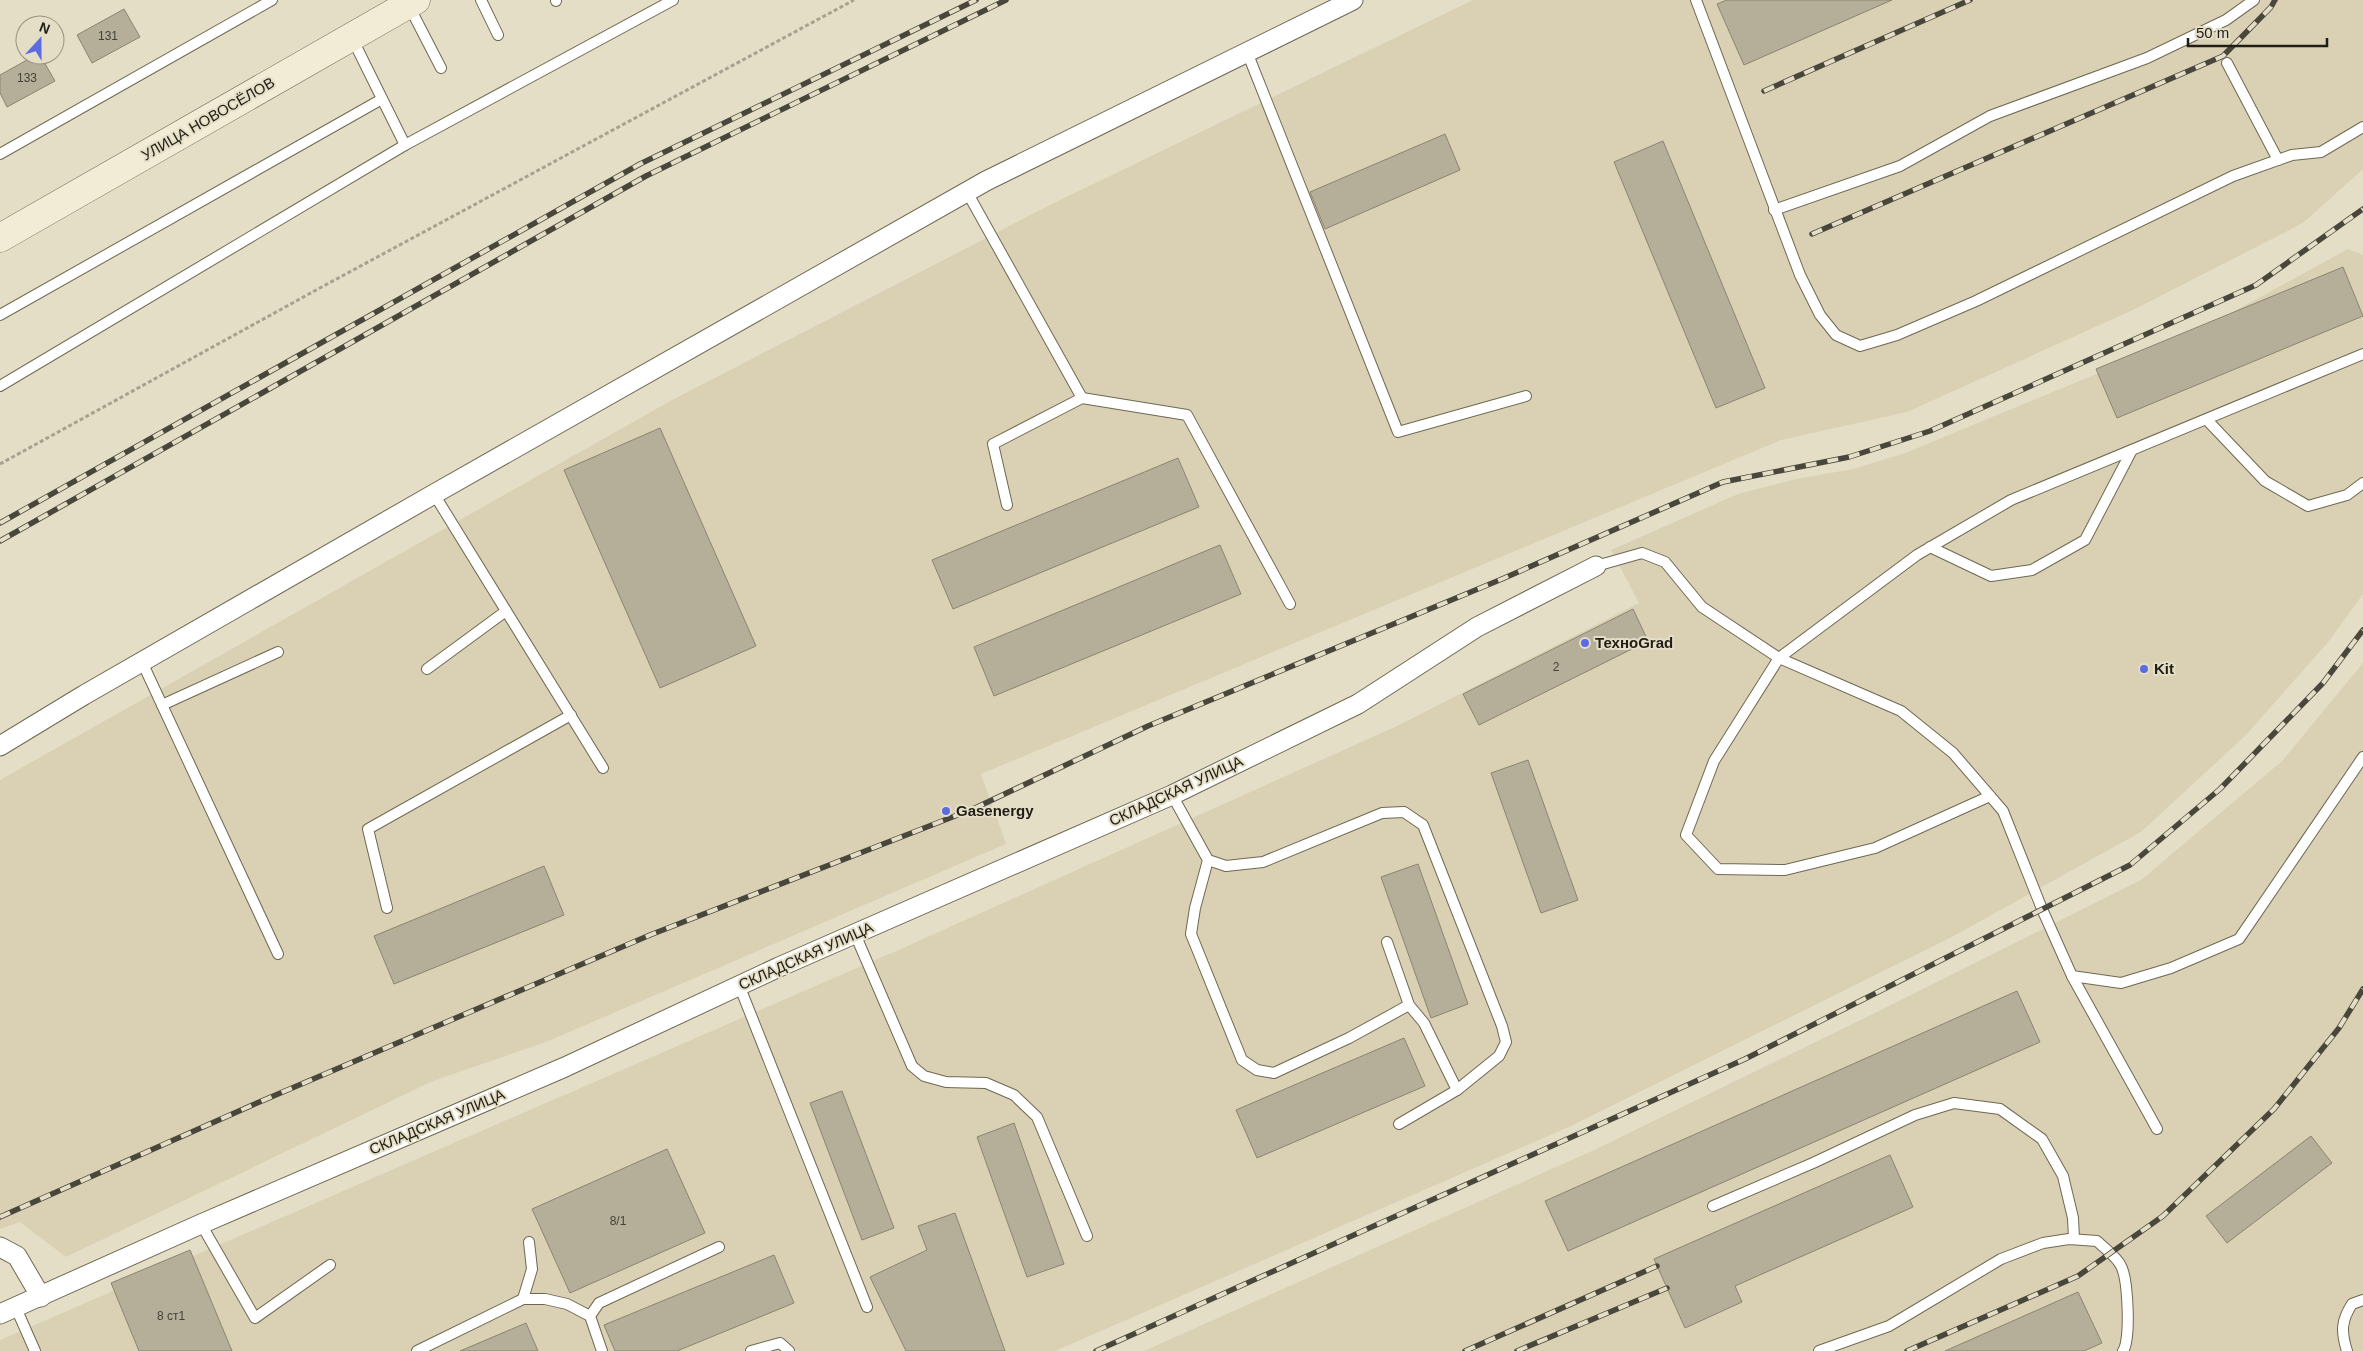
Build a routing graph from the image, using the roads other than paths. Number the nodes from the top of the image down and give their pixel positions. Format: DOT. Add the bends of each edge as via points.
graph roads {
  1 [pos="272,0"];
  2 [pos="481,0"];
  3 [pos="673,0"];
  4 [pos="1353,0"];
  5 [pos="1696,0"];
  6 [pos="2254,0"];
  7 [pos="412,2"];
  8 [pos="498,35"];
  9 [pos="352,37"];
  10 [pos="1247,52"];
  11 [pos="2227,63"];
  12 [pos="441,68"];
  13 [pos="382,99"];
  14 [pos="2363,127"];
  15 [pos="405,145"];
  16 [pos="0,154"];
  17 [pos="2278,160"];
  18 [pos="967,192"];
  19 [pos="1774,210"];
  20 [pos="0,238"];
  21 [pos="0,315"];
  22 [pos="2363,354"];
  23 [pos="0,386"];
  24 [pos="1526,396"];
  25 [pos="1082,398"];
  26 [pos="2207,420"];
  27 [pos="2132,450"];
  28 [pos="2363,483"];
  29 [pos="434,494"];
  30 [pos="1006,506"];
  31 [pos="1930,547"];
  32 [pos="1596,566"];
  33 [pos="1290,604"];
  34 [pos="506,611"];
  35 [pos="278,652"];
  36 [pos="1779,658"];
  37 [pos="142,662"];
  38 [pos="427,669"];
  39 [pos="162,705"];
  40 [pos="570,715"];
  41 [pos="0,746"];
  42 [pos="2363,757"];
  43 [pos="603,768"];
  44 [pos="1172,794"];
  45 [pos="1990,796"];
  46 [pos="1208,860"];
  47 [pos="387,908"];
  48 [pos="854,934"];
  49 [pos="1387,942"];
  50 [pos="278,954"];
  51 [pos="2072,976"];
  52 [pos="739,985"];
  53 [pos="1409,1005"];
  54 [pos="1457,1090"];
  55 [pos="1399,1124"];
  56 [pos="2157,1129"];
  57 [pos="1713,1206"];
  58 [pos="201,1224"];
  59 [pos="1087,1236"];
  60 [pos="2074,1239"];
  61 [pos="528,1242"];
  62 [pos="0,1247"];
  63 [pos="719,1247"];
  64 [pos="330,1265"];
  65 [pos="41,1297"];
  66 [pos="523,1299"];
  67 [pos="2363,1300"];
  68 [pos="867,1307"];
  69 [pos="8,1311"];
  70 [pos="590,1316"];
  71 [pos="35,1351"];
  72 [pos="417,1351"];
  73 [pos="602,1351"];
  74 [pos="751,1351"];
  75 [pos="789,1351"];
  76 [pos="1819,1351"];
  77 [pos="2123,1351"];
  78 [pos="2347,1351"];
  1 -- 16 [label="lane"];
  2 -- 8 [label="lane"];
  3 -- 15 [label="lane"];
  4 -- 10 [label="street"];
  5 -- 19 [label="lane"];
  6 -- 19 [label="lane" via="2226,20 2147,58 1990,116 1900,166"];
  7 -- 9 [label="street, УЛИЦА НОВОСЁЛОВ"];
  7 -- 12 [label="lane"];
  9 -- 13 [label="lane"];
  9 -- 20 [label="street, УЛИЦА НОВОСЁЛОВ"];
  10 -- 18 [label="street"];
  10 -- 24 [label="lane" via="1398,432"];
  11 -- 17 [label="lane"];
  13 -- 15 [label="lane"];
  13 -- 21 [label="lane"];
  14 -- 17 [label="lane" via="2322,152"];
  15 -- 23 [label="lane"];
  17 -- 19 [label="lane" via="2233,176 1976,301 1897,335 1860,346 1836,335 1820,315"];
  18 -- 25 [label="lane"];
  18 -- 29 [label="street"];
  22 -- 26 [label="lane"];
  25 -- 30 [label="lane" via="993,444"];
  25 -- 33 [label="lane" via="1187,415"];
  26 -- 27 [label="lane"];
  26 -- 28 [label="lane" via="2265,481 2308,506 2347,495"];
  27 -- 31 [label="lane" via="2011,500"];
  27 -- 31 [label="lane" via="2085,540 2032,570 1991,576"];
  29 -- 34 [label="lane"];
  29 -- 37 [label="street"];
  31 -- 36 [label="lane"];
  32 -- 36 [label="lane" via="1642,553 1665,562 1702,607"];
  32 -- 44 [label="street, СКЛАДСКАЯ УЛИЦА" via="1477,626 1358,704"];
  34 -- 38 [label="lane"];
  34 -- 40 [label="lane"];
  35 -- 39 [label="lane"];
  36 -- 45 [label="lane" via="1901,712 1954,753"];
  36 -- 45 [label="lane" via="1714,761 1686,835 1718,869 1785,870 1876,848"];
  37 -- 39 [label="lane"];
  37 -- 41 [label="street"];
  39 -- 50 [label="lane"];
  40 -- 43 [label="lane"];
  40 -- 47 [label="lane" via="368,829"];
  42 -- 51 [label="lane" via="2239,939 2170,968 2121,983"];
  44 -- 46 [label="lane"];
  44 -- 48 [label="street, СКЛАДСКАЯ УЛИЦА"];
  45 -- 51 [label="lane" via="2003,811"];
  46 -- 53 [label="lane" via="1191,934 1242,1060 1257,1070 1274,1073"];
  46 -- 54 [label="lane" via="1226,866 1263,862 1382,813 1404,812 1423,825 1506,1042 1499,1056"];
  48 -- 52 [label="street, СКЛАДСКАЯ УЛИЦА"];
  48 -- 59 [label="lane" via="912,1066 924,1076 946,1082 986,1083 1014,1095 1037,1116"];
  49 -- 53 [label="lane"];
  51 -- 56 [label="lane"];
  52 -- 58 [label="street, СКЛАДСКАЯ УЛИЦА" via="564,1067"];
  52 -- 68 [label="lane"];
  53 -- 54 [label="lane" via="1424,1023"];
  54 -- 55 [label="lane"];
  57 -- 60 [label="lane" via="1914,1115 1954,1103 2000,1109 2042,1139 2063,1176 2073,1218"];
  58 -- 64 [label="lane" via="255,1318"];
  58 -- 65 [label="street, СКЛАДСКАЯ УЛИЦА"];
  60 -- 76 [label="lane" via="2043,1243 2001,1259 1889,1326"];
  60 -- 77 [label="lane" via="2097,1241 2122,1266 2128,1304 2127,1345"];
  61 -- 66 [label="lane" via="532,1268"];
  62 -- 65 [label="street" via="17,1256"];
  63 -- 70 [label="lane" via="600,1303"];
  65 -- 69 [label="street, СКЛАДСКАЯ УЛИЦА"];
  66 -- 70 [label="lane" via="567,1304"];
  66 -- 72 [label="lane"];
  67 -- 78 [label="lane" via="2352,1304 2344,1317 2343,1338"];
  69 -- 71 [label="lane"];
  70 -- 73 [label="lane"];
  74 -- 75 [label="lane" via="780,1343"];
}
